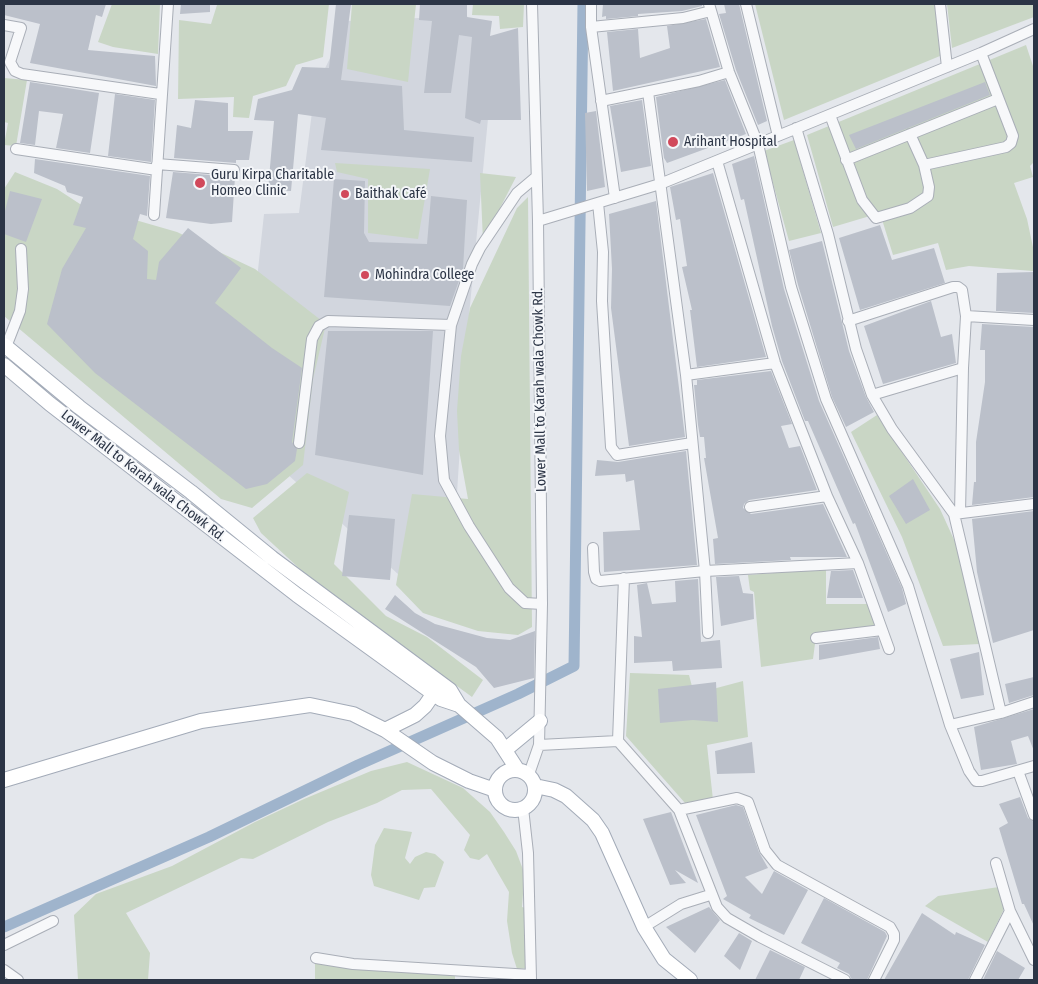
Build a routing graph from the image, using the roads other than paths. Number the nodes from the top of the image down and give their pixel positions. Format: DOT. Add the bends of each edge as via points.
graph roads {
  1 [pos="168,4"];
  2 [pos="532,4"];
  3 [pos="591,4"];
  4 [pos="746,4"];
  5 [pos="940,4"];
  6 [pos="710,7"];
  7 [pos="4,26"];
  8 [pos="591,26"];
  9 [pos="1034,29"];
  10 [pos="981,53"];
  11 [pos="947,67"];
  12 [pos="730,72"];
  13 [pos="648,92"];
  14 [pos="160,94"];
  15 [pos="998,99"];
  16 [pos="600,102"];
  17 [pos="830,115"];
  18 [pos="796,128"];
  19 [pos="910,134"];
  20 [pos="778,136"];
  21 [pos="758,144"];
  22 [pos="16,149"];
  23 [pos="846,160"];
  24 [pos="717,161"];
  25 [pos="924,165"];
  26 [pos="157,167"];
  27 [pos="234,170"];
  28 [pos="536,176"];
  29 [pos="660,184"];
  30 [pos="615,198"];
  31 [pos="598,203"];
  32 [pos="154,215"];
  33 [pos="538,221"];
  34 [pos="21,249"];
  35 [pos="966,316"];
  36 [pos="1034,320"];
  37 [pos="848,321"];
  38 [pos="451,325"];
  39 [pos="5,346"];
  40 [pos="775,363"];
  41 [pos="4,365"];
  42 [pos="30,368"];
  43 [pos="962,368"];
  44 [pos="686,375"];
  45 [pos="21,379"];
  46 [pos="872,395"];
  47 [pos="299,443"];
  48 [pos="692,443"];
  49 [pos="827,496"];
  50 [pos="1034,504"];
  51 [pos="750,507"];
  52 [pos="957,514"];
  53 [pos="593,548"];
  54 [pos="858,564"];
  55 [pos="705,571"];
  56 [pos="624,578"];
  57 [pos="542,604"];
  58 [pos="882,630"];
  59 [pos="708,633"];
  60 [pos="816,638"];
  61 [pos="889,649"];
  62 [pos="434,693"];
  63 [pos="1034,702"];
  64 [pos="461,706"];
  65 [pos="1001,713"];
  66 [pos="540,721"];
  67 [pos="950,725"];
  68 [pos="389,732"];
  69 [pos="618,741"];
  70 [pos="540,745"];
  71 [pos="505,750"];
  72 [pos="1034,766"];
  73 [pos="1018,771"];
  74 [pos="527,777"];
  75 [pos="4,780"];
  76 [pos="495,790"];
  77 [pos="524,808"];
  78 [pos="679,810"];
  79 [pos="1034,815"];
  80 [pos="996,863"];
  81 [pos="710,895"];
  82 [pos="1010,911"];
  83 [pos="53,921"];
  84 [pos="644,926"];
  85 [pos="4,945"];
  86 [pos="316,958"];
  87 [pos="1034,960"];
  88 [pos="4,970"];
  89 [pos="531,978"];
  90 [pos="18,980"];
  91 [pos="690,980"];
  92 [pos="845,980"];
  93 [pos="874,980"];
  94 [pos="975,980"];
  1 -- 14 [label="street"];
  2 -- 28 [label="street, Lower Mall to Karah wala Chowk Rd."];
  3 -- 8 [label="street"];
  4 -- 20 [label="street"];
  5 -- 11 [label="street"];
  6 -- 8 [label="street" via="683,18"];
  6 -- 12 [label="street"];
  7 -- 14 [label="street" via="21,28 10,62 15,71"];
  8 -- 16 [label="street"];
  9 -- 10 [label="street"];
  10 -- 11 [label="street"];
  10 -- 15 [label="street"];
  11 -- 17 [label="street"];
  12 -- 13 [label="street"];
  12 -- 21 [label="street"];
  13 -- 16 [label="street"];
  13 -- 29 [label="street"];
  14 -- 26 [label="street"];
  15 -- 19 [label="street"];
  15 -- 25 [label="street" via="1013,136 1011,143 1006,147"];
  16 -- 30 [label="street"];
  17 -- 18 [label="street"];
  17 -- 23 [label="street"];
  18 -- 20 [label="street"];
  18 -- 37 [label="street" via="828,234"];
  19 -- 23 [label="street"];
  19 -- 25 [label="street"];
  20 -- 21 [label="street"];
  21 -- 24 [label="street"];
  21 -- 67 [label="street" via="791,287 823,390 908,586"];
  22 -- 26 [label="street"];
  23 -- 25 [label="street" via="862,200 871,214 880,218 910,208 928,196"];
  24 -- 29 [label="street"];
  24 -- 40 [label="street"];
  26 -- 27 [label="street"];
  26 -- 32 [label="street"];
  28 -- 33 [label="street, Lower Mall to Karah wala Chowk Rd."];
  28 -- 38 [label="street" via="517,194 480,248"];
  29 -- 30 [label="street"];
  29 -- 44 [label="street"];
  30 -- 31 [label="street"];
  31 -- 33 [label="street"];
  31 -- 48 [label="street" via="611,447 617,455"];
  33 -- 57 [label="street, Lower Mall to Karah wala Chowk Rd."];
  34 -- 39 [label="street" via="23,289 20,312"];
  35 -- 36 [label="street"];
  35 -- 37 [label="street" via="962,290 953,287"];
  35 -- 43 [label="street"];
  37 -- 46 [label="street"];
  38 -- 47 [label="street" via="328,321 319,326 312,339"];
  38 -- 57 [label="street" via="440,436 444,480 468,526 509,588 525,603"];
  39 -- 42 [label="main road"];
  40 -- 44 [label="street"];
  40 -- 49 [label="street"];
  41 -- 45 [label="main road, Lower Mall to Karah wala Chowk Rd."];
  42 -- 45 [label="main road"];
  42 -- 64 [label="main road" via="192,492 272,558 450,690"];
  43 -- 46 [label="street"];
  43 -- 52 [label="street"];
  44 -- 48 [label="street"];
  45 -- 62 [label="main road, Lower Mall to Karah wala Chowk Rd." via="297,595"];
  46 -- 52 [label="street" via="892,429"];
  48 -- 55 [label="street"];
  49 -- 51 [label="street"];
  49 -- 54 [label="street"];
  50 -- 52 [label="street"];
  52 -- 65 [label="street"];
  53 -- 56 [label="street" via="594,572 598,581"];
  54 -- 55 [label="street"];
  54 -- 58 [label="street"];
  55 -- 56 [label="street"];
  55 -- 59 [label="street"];
  56 -- 69 [label="street"];
  57 -- 66 [label="street, Lower Mall to Karah wala Chowk Rd."];
  58 -- 60 [label="street"];
  58 -- 61 [label="street"];
  62 -- 64 [label="main road, Lower Mall to Karah wala Chowk Rd."];
  62 -- 68 [label="main road" via="415,715"];
  63 -- 65 [label="street"];
  64 -- 71 [label="main road, Lower Mall to Karah wala Chowk Rd." via="497,738"];
  65 -- 67 [label="street"];
  66 -- 70 [label="street, Lower Mall to Karah wala Chowk Rd."];
  66 -- 71 [label="main road"];
  67 -- 73 [label="street" via="976,781"];
  68 -- 75 [label="main road" via="353,714 310,705 201,721"];
  68 -- 76 [label="main road" via="433,763 469,782"];
  69 -- 70 [label="street"];
  69 -- 78 [label="street"];
  70 -- 74 [label="street, Lower Mall to Karah wala Chowk Rd."];
  71 -- 74 [label="main road, Lower Mall to Karah wala Chowk Rd."];
  72 -- 73 [label="street"];
  73 -- 79 [label="street"];
  74 -- 76 [label="main road" via="510,770 499,777"];
  74 -- 77 [label="main road" via="533,799"];
  74 -- 84 [label="main road" via="566,796 593,820"];
  76 -- 77 [label="main road" via="504,807"];
  77 -- 89 [label="street"];
  78 -- 81 [label="street"];
  78 -- 93 [label="street" via="737,798 748,802 765,850 777,865 890,927 894,940"];
  80 -- 82 [label="street"];
  81 -- 84 [label="street" via="682,904"];
  81 -- 92 [label="street" via="727,918"];
  82 -- 87 [label="street"];
  82 -- 94 [label="street"];
  83 -- 85 [label="street"];
  84 -- 91 [label="main road" via="664,958"];
  86 -- 89 [label="street" via="353,964"];
  88 -- 90 [label="street"];
}
